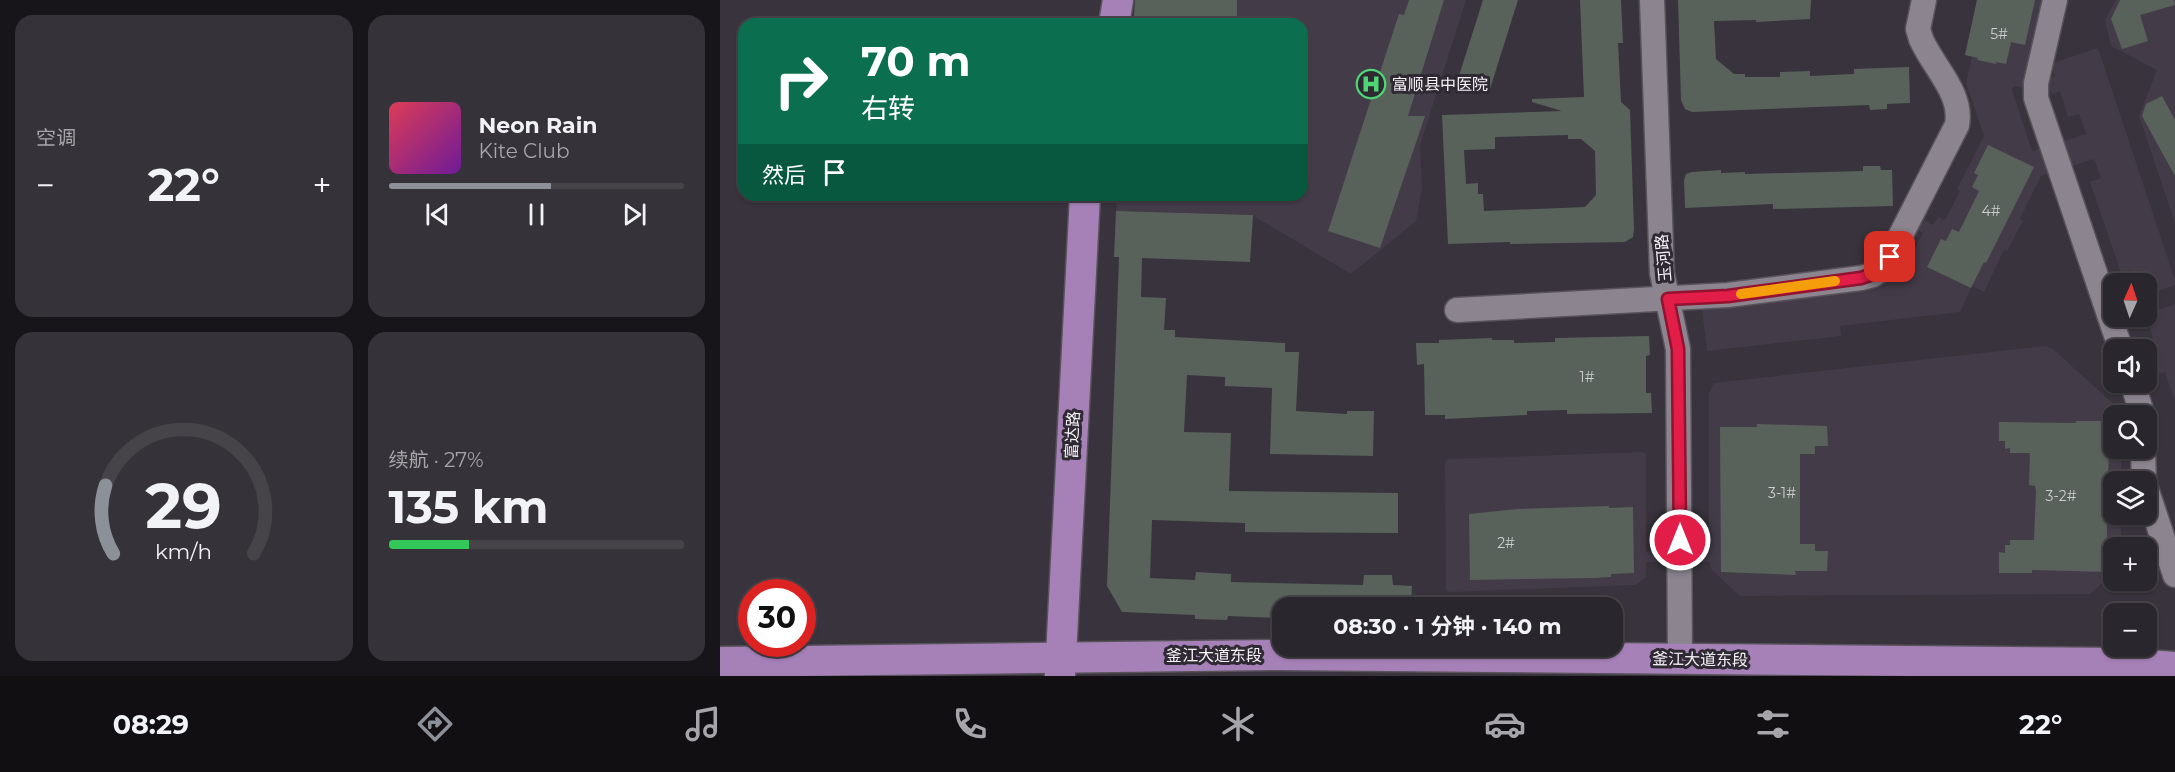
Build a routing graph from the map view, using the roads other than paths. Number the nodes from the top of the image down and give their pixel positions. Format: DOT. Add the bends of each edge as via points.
graph roads {
  1 [pos="1118,0"];
  2 [pos="1652,0"];
  3 [pos="1924,0"];
  4 [pos="2055,0"];
  5 [pos="1115,18"];
  6 [pos="1085,201"];
  7 [pos="1668,299"];
  8 [pos="1457,310"];
  9 [pos="2117,339"];
  10 [pos="2157,521"];
  11 [pos="2175,575"];
  12 [pos="720,662"];
  13 [pos="1061,666"];
  14 [pos="2175,667"];
  15 [pos="1672,668"];
  16 [pos="1333,676"];
  1 -- 5 [label="main road"];
  2 -- 7 [label="street, 玉河路" via="1662,273"];
  3 -- 7 [label="street" via="1918,29 1957,99 1958,125 1884,268 1861,278 1728,296"];
  4 -- 9 [label="street" via="2036,83 2037,98"];
  6 -- 13 [label="main road, 富达路"];
  7 -- 8 [label="street"];
  7 -- 15 [label="street, 玉河路" via="1678,349"];
  10 -- 11 [label="street"];
  12 -- 13 [label="main road, 釜江大道东段"];
  13 -- 15 [label="main road, 釜江大道东段" via="1277,655"];
  14 -- 15 [label="main road, 釜江大道东段" via="2122,663"];
  15 -- 16 [label="main road, 釜江大道东段"];
}
